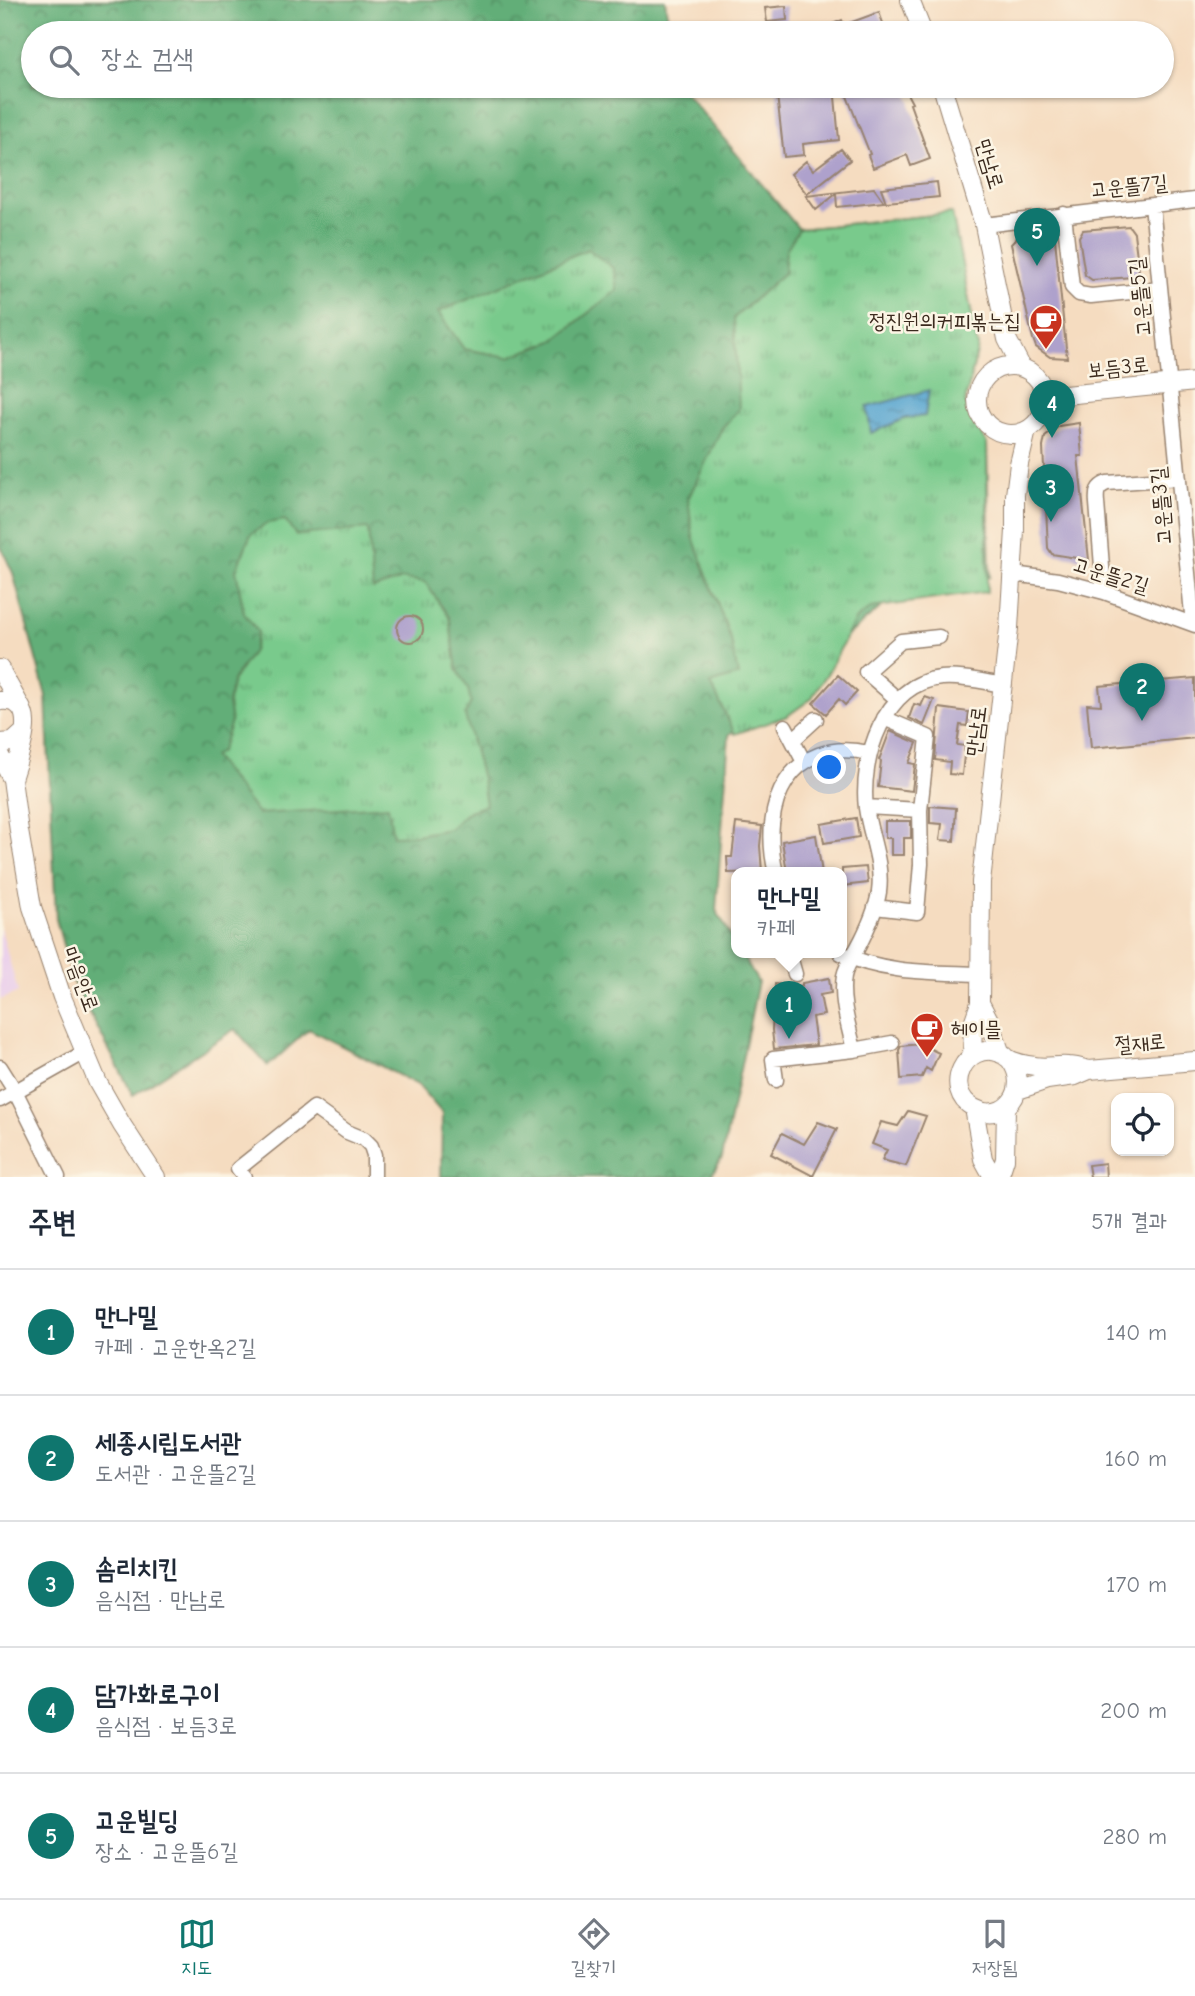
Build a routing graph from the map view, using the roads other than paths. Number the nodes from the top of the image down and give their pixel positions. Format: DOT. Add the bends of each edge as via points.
graph roads {
  1 [pos="910,0"];
  2 [pos="918,21"];
  3 [pos="946,98"];
  4 [pos="1195,200"];
  5 [pos="1152,205"];
  6 [pos="1065,214"];
  7 [pos="984,225"];
  8 [pos="1160,289"];
  9 [pos="1007,339"];
  10 [pos="1022,368"];
  11 [pos="990,374"];
  12 [pos="1195,382"];
  13 [pos="1171,384"];
  14 [pos="1045,397"];
  15 [pos="1027,430"];
  16 [pos="997,432"];
  17 [pos="1019,464"];
  18 [pos="1179,478"];
  19 [pos="1013,574"];
  20 [pos="1104,592"];
  21 [pos="1194,625"];
  22 [pos="939,637"];
  23 [pos="0,669"];
  24 [pos="1004,685"];
  25 [pos="897,699"];
  26 [pos="0,701"];
  27 [pos="22,709"];
  28 [pos="884,718"];
  29 [pos="816,719"];
  30 [pos="785,726"];
  31 [pos="24,732"];
  32 [pos="793,740"];
  33 [pos="0,743"];
  34 [pos="869,753"];
  35 [pos="0,757"];
  36 [pos="804,762"];
  37 [pos="12,779"];
  38 [pos="866,807"];
  39 [pos="920,810"];
  40 [pos="775,867"];
  41 [pos="875,907"];
  42 [pos="847,955"];
  43 [pos="847,956"];
  44 [pos="790,958"];
  45 [pos="846,958"];
  46 [pos="795,974"];
  47 [pos="979,974"];
  48 [pos="980,1003"];
  49 [pos="892,1043"];
  50 [pos="854,1050"];
  51 [pos="85,1052"];
  52 [pos="972,1056"];
  53 [pos="1006,1057"];
  54 [pos="1195,1061"];
  55 [pos="0,1067"];
  56 [pos="1089,1070"];
  57 [pos="776,1080"];
  58 [pos="1018,1090"];
  59 [pos="15,1091"];
  60 [pos="0,1100"];
  61 [pos="1006,1107"];
  62 [pos="974,1108"];
  63 [pos="54,1176"];
  64 [pos="156,1177"];
  65 [pos="244,1177"];
  66 [pos="374,1177"];
  67 [pos="993,1177"];
  68 [pos="999,1177"];
  1 -- 2 [label="street"];
  3 -- 7 [label="street, 만남로"];
  4 -- 5 [label="street, 고운뜰7길"];
  5 -- 6 [label="street, 고운뜰7길"];
  5 -- 8 [label="street, 고운뜰5길"];
  6 -- 7 [label="street, 고운뜰7길"];
  6 -- 8 [label="street" via="1072,287 1079,294"];
  7 -- 9 [label="street, 만남로"];
  8 -- 13 [label="street, 고운뜰5길"];
  9 -- 10 [label="street, 만남로"];
  9 -- 11 [label="street"];
  10 -- 11 [label="street" via="1000,368"];
  10 -- 14 [label="street" via="1038,379"];
  11 -- 16 [label="street" via="982,382 977,405 980,416"];
  12 -- 13 [label="street, 보듬3로"];
  13 -- 14 [label="street, 보듬3로"];
  13 -- 18 [label="street, 고운뜰3길"];
  14 -- 15 [label="street" via="1041,416"];
  15 -- 16 [label="street"];
  15 -- 17 [label="street, 만남로"];
  16 -- 17 [label="street"];
  17 -- 19 [label="street, 만남로"];
  18 -- 20 [label="street" via="1107,483 1096,492"];
  18 -- 21 [label="street, 고운뜰3길"];
  19 -- 20 [label="street, 고운뜰2길"];
  19 -- 24 [label="street, 만남로"];
  20 -- 21 [label="street, 고운뜰2길"];
  22 -- 25 [label="street" via="901,640 866,672"];
  23 -- 27 [label="street"];
  24 -- 25 [label="street" via="940,678 919,683"];
  24 -- 47 [label="street, 만남로" via="981,882"];
  25 -- 28 [label="street"];
  26 -- 27 [label="street" via="12,701"];
  27 -- 31 [label="street"];
  28 -- 34 [label="street"];
  28 -- 39 [label="street" via="928,737"];
  29 -- 32 [label="street"];
  30 -- 32 [label="street"];
  31 -- 33 [label="street" via="13,742"];
  31 -- 37 [label="street"];
  32 -- 36 [label="street"];
  34 -- 36 [label="street" via="830,751"];
  34 -- 38 [label="street"];
  35 -- 37 [label="street"];
  36 -- 40 [label="street" via="779,791 773,813"];
  37 -- 51 [label="street, 마음안로" via="32,907"];
  38 -- 39 [label="street"];
  38 -- 41 [label="street" via="879,867"];
  39 -- 41 [label="street" via="917,912"];
  41 -- 42 [label="street"];
  43 -- 47 [label="street" via="904,970"];
  44 -- 46 [label="street"];
  45 -- 50 [label="street" via="844,1000"];
  47 -- 48 [label="street, 만남로"];
  48 -- 52 [label="street" via="973,1023"];
  48 -- 53 [label="street"];
  49 -- 50 [label="street"];
  50 -- 57 [label="street" via="773,1059"];
  51 -- 59 [label="street"];
  51 -- 64 [label="street, 마음안로" via="98,1083"];
  52 -- 53 [label="street" via="992,1051"];
  52 -- 62 [label="street" via="959,1072 958,1083 965,1102"];
  53 -- 56 [label="street" via="1038,1067"];
  53 -- 58 [label="street" via="1018,1075"];
  54 -- 56 [label="street, 절재로"];
  55 -- 59 [label="street"];
  56 -- 58 [label="street"];
  58 -- 61 [label="street"];
  59 -- 60 [label="street"];
  59 -- 63 [label="street"];
  61 -- 62 [label="street" via="990,1112"];
  61 -- 68 [label="street" via="1005,1159"];
  62 -- 67 [label="street" via="984,1159"];
  65 -- 66 [label="street" via="238,1169 314,1108 371,1146"];
}
